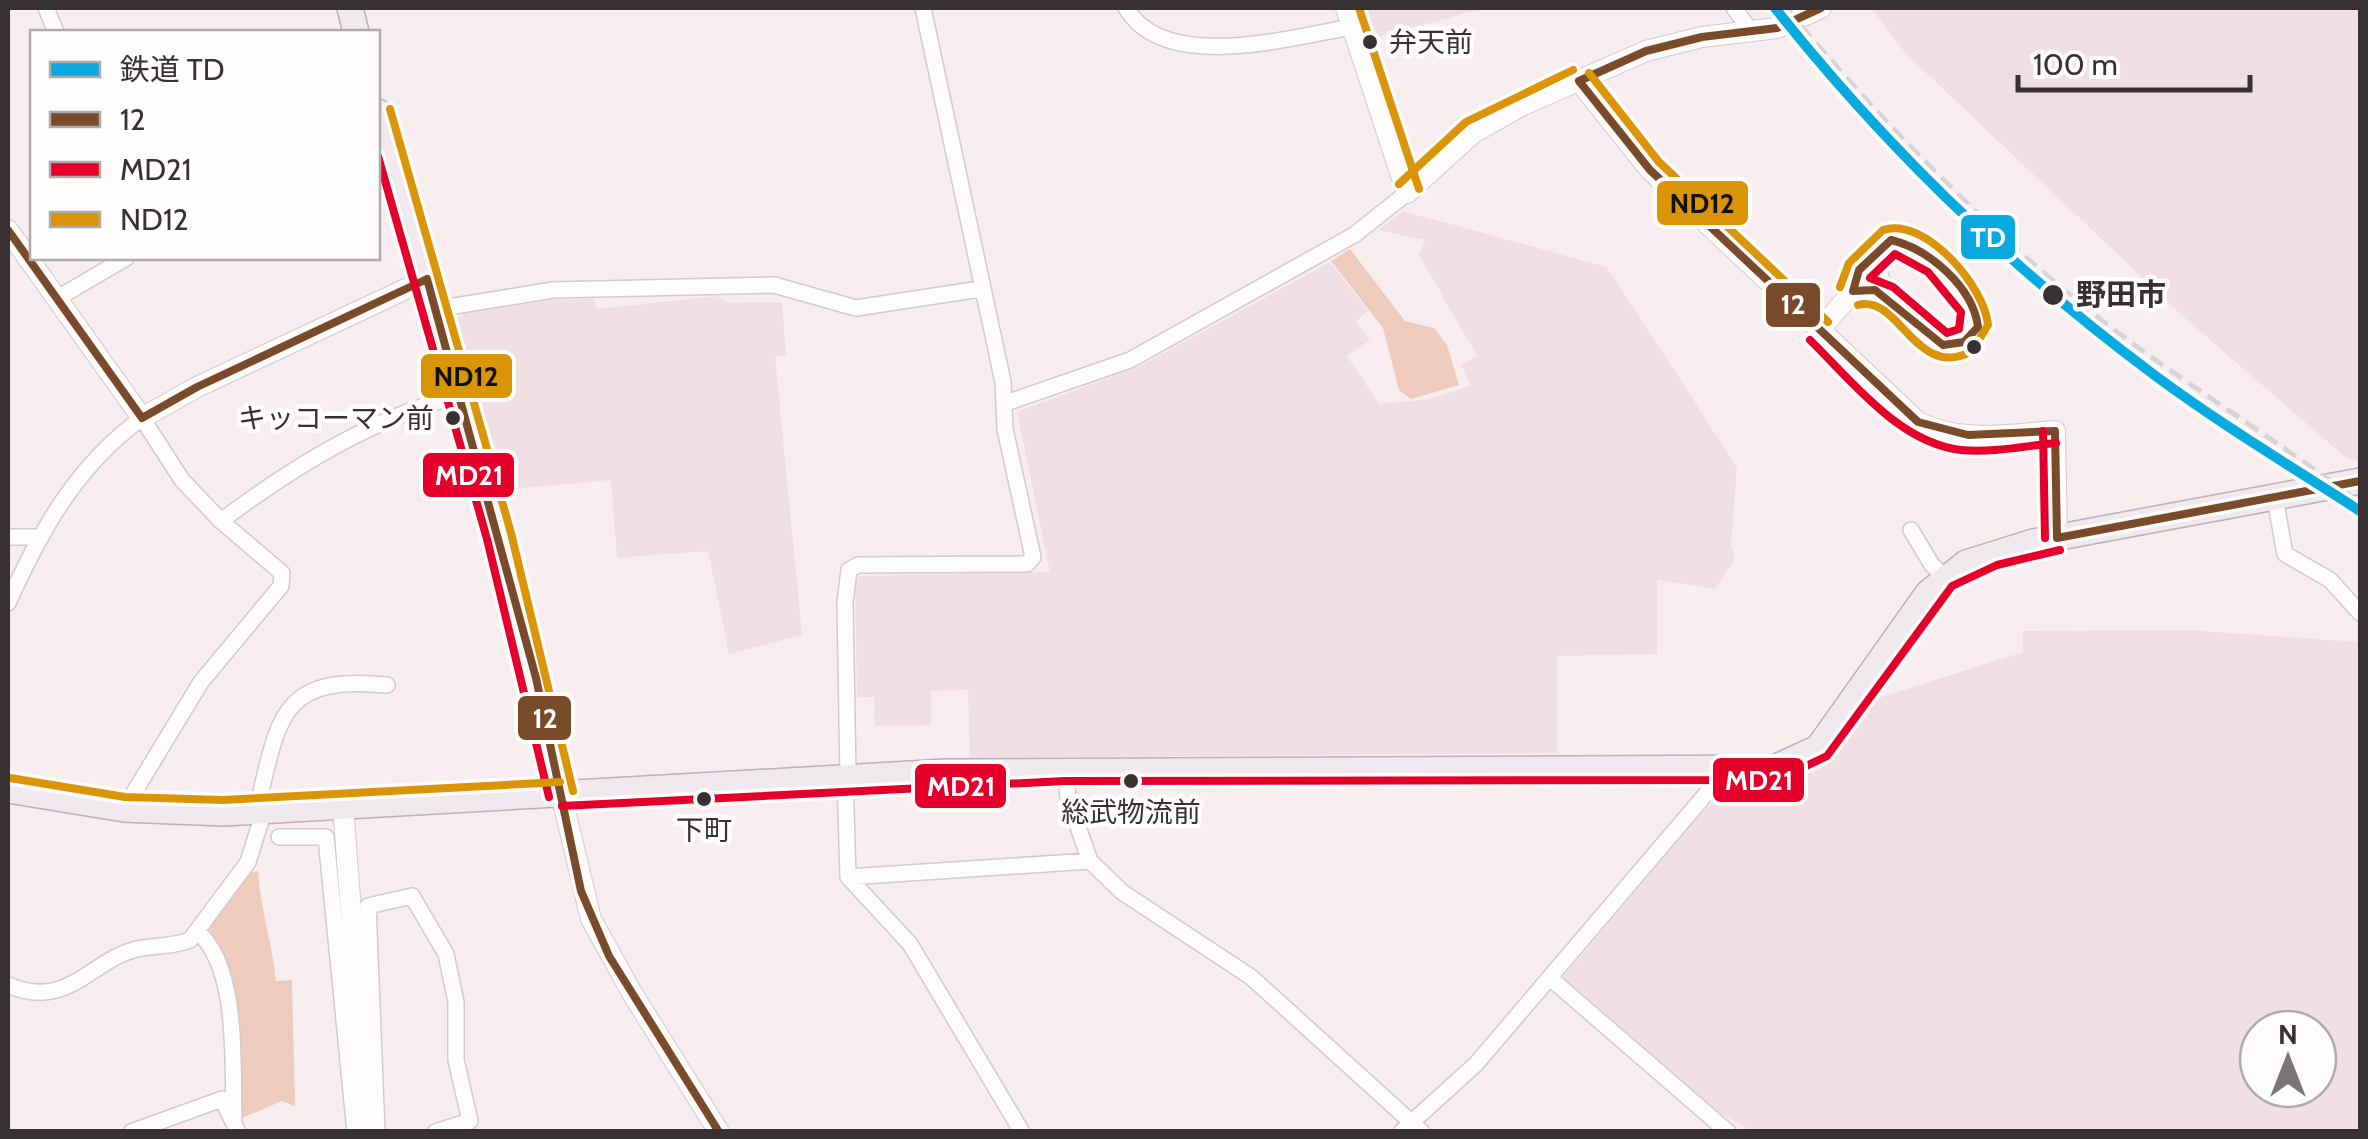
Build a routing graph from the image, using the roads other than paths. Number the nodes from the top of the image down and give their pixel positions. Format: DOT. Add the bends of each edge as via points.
graph roads {
  1 [pos="922,8"];
  2 [pos="1126,8"];
  3 [pos="1734,8"];
  4 [pos="1821,8"];
  5 [pos="1349,18"];
  6 [pos="1751,31"];
  7 [pos="1580,80"];
  8 [pos="380,128"];
  9 [pos="1408,193"];
  10 [pos="8,230"];
  11 [pos="1883,244"];
  12 [pos="123,260"];
  13 [pos="427,279"];
  14 [pos="980,290"];
  15 [pos="1853,291"];
  16 [pos="56,299"];
  17 [pos="1890,301"];
  18 [pos="436,308"];
  19 [pos="1819,331"];
  20 [pos="460,395"];
  21 [pos="1006,403"];
  22 [pos="142,418"];
  23 [pos="2360,482"];
  24 [pos="2275,498"];
  25 [pos="221,521"];
  26 [pos="1911,530"];
  27 [pos="8,537"];
  28 [pos="38,537"];
  29 [pos="2057,538"];
  30 [pos="1944,576"];
  31 [pos="8,603"];
  32 [pos="2360,613"];
  33 [pos="387,685"];
  34 [pos="1729,767"];
  35 [pos="1065,769"];
  36 [pos="846,777"];
  37 [pos="8,790"];
  38 [pos="561,794"];
  39 [pos="343,806"];
  40 [pos="124,809"];
  41 [pos="260,812"];
  42 [pos="279,837"];
  43 [pos="1090,861"];
  44 [pos="848,877"];
  45 [pos="198,932"];
  46 [pos="1550,978"];
  47 [pos="8,985"];
  48 [pos="236,1126"];
  49 [pos="1412,1129"];
  50 [pos="131,1132"];
  51 [pos="355,1132"];
  52 [pos="368,1132"];
  53 [pos="378,1132"];
  54 [pos="435,1132"];
  55 [pos="719,1132"];
  56 [pos="1022,1132"];
  57 [pos="1728,1132"];
  1 -- 14 [label="street"];
  2 -- 5 [label="street" via="1154,36 1224,48"];
  3 -- 6 [label="street"];
  4 -- 6 [label="street"];
  5 -- 9 [label="street"];
  6 -- 7 [label="street" via="1657,48"];
  7 -- 9 [label="street" via="1474,133"];
  7 -- 19 [label="street" via="1650,170"];
  8 -- 13 [label="main road"];
  9 -- 21 [label="street" via="1354,235 1130,360"];
  10 -- 16 [label="street"];
  11 -- 15 [label="street" via="1859,270"];
  11 -- 17 [label="street" via="1878,269"];
  11 -- 17 [label="street" via="1913,244 1974,302 1978,327 1964,342 1943,346"];
  12 -- 16 [label="street"];
  13 -- 18 [label="main road"];
  13 -- 22 [label="street" via="196,386"];
  14 -- 18 [label="street" via="856,308 774,285 554,290"];
  14 -- 21 [label="street"];
  15 -- 17 [label="street" via="1875,290"];
  15 -- 19 [label="street"];
  16 -- 22 [label="street"];
  18 -- 20 [label="main road"];
  19 -- 29 [label="street" via="1918,422 1962,437 2055,431"];
  20 -- 25 [label="street" via="418,406 288,471"];
  20 -- 38 [label="main road"];
  21 -- 36 [label="street" via="1005,429 1033,558 1027,564 850,570 844,602"];
  22 -- 25 [label="street" via="182,480"];
  22 -- 28 [label="street" via="94,459"];
  23 -- 24 [label="main road"];
  24 -- 29 [label="main road"];
  24 -- 32 [label="street" via="2286,554 2330,580"];
  25 -- 40 [label="street" via="282,573 281,586 201,682"];
  26 -- 30 [label="street"];
  27 -- 28 [label="street"];
  28 -- 31 [label="street"];
  29 -- 30 [label="main road" via="1992,552"];
  30 -- 34 [label="main road" via="1818,748 1774,768"];
  33 -- 41 [label="street" via="347,680 308,689 297,699 284,716"];
  34 -- 35 [label="main road"];
  34 -- 46 [label="street"];
  35 -- 36 [label="main road"];
  35 -- 43 [label="street"];
  36 -- 38 [label="main road"];
  36 -- 44 [label="street"];
  37 -- 40 [label="main road"];
  38 -- 39 [label="main road"];
  38 -- 55 [label="street" via="591,919"];
  39 -- 41 [label="main road"];
  39 -- 52 [label="street"];
  40 -- 41 [label="main road"];
  41 -- 45 [label="street" via="248,862"];
  42 -- 51 [label="street" via="326,837"];
  43 -- 44 [label="street"];
  43 -- 49 [label="street" via="1122,892 1251,978"];
  44 -- 56 [label="street" via="910,944"];
  45 -- 47 [label="street" via="180,945 135,949 64,987 35,991"];
  45 -- 48 [label="street" via="210,942 227,985"];
  46 -- 49 [label="street"];
  46 -- 57 [label="street"];
  48 -- 50 [label="street" via="222,1099"];
  53 -- 54 [label="street" via="368,906 412,896 446,954 456,1002 456,1060 470,1120"];
}
